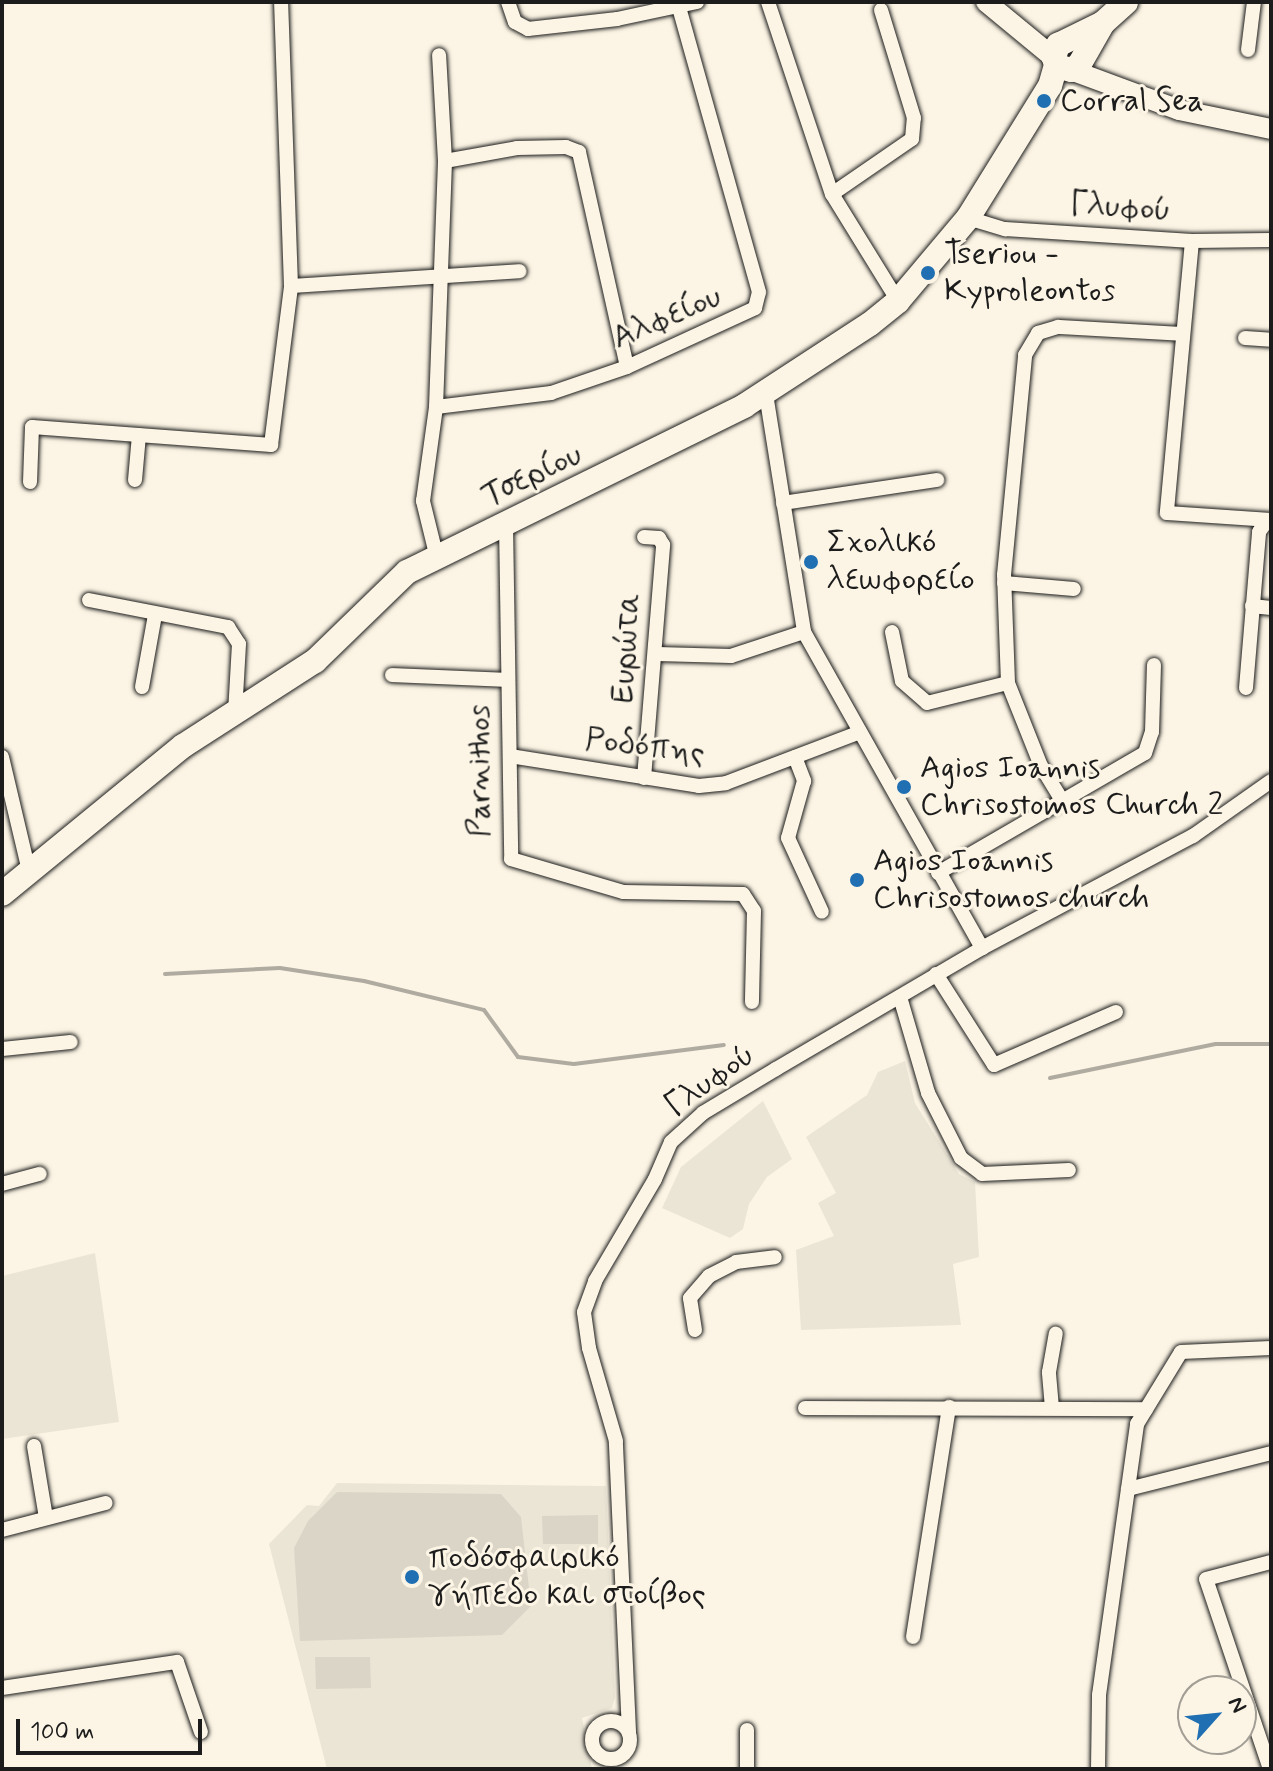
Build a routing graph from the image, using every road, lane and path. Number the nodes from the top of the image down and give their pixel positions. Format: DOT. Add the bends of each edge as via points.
graph roads {
  1 [pos="281,2"];
  2 [pos="508,2"];
  3 [pos="697,2"];
  4 [pos="768,2"];
  5 [pos="986,2"];
  6 [pos="1126,2"];
  7 [pos="1254,2"];
  8 [pos="679,8"];
  9 [pos="881,10"];
  10 [pos="1248,50"];
  11 [pos="439,55"];
  12 [pos="1069,63"];
  13 [pos="1271,129"];
  14 [pos="445,161"];
  15 [pos="832,194"];
  16 [pos="968,218"];
  17 [pos="1271,240"];
  18 [pos="1192,241"];
  19 [pos="520,271"];
  20 [pos="441,278"];
  21 [pos="291,286"];
  22 [pos="898,301"];
  23 [pos="1183,334"];
  24 [pos="1245,338"];
  25 [pos="1271,340"];
  26 [pos="627,367"];
  27 [pos="766,394"];
  28 [pos="436,407"];
  29 [pos="139,435"];
  30 [pos="135,480"];
  31 [pos="937,480"];
  32 [pos="30,482"];
  33 [pos="783,503"];
  34 [pos="1268,521"];
  35 [pos="506,524"];
  36 [pos="644,537"];
  37 [pos="436,554"];
  38 [pos="1004,583"];
  39 [pos="1074,589"];
  40 [pos="89,600"];
  41 [pos="1252,606"];
  42 [pos="1271,608"];
  43 [pos="155,615"];
  44 [pos="804,632"];
  45 [pos="892,632"];
  46 [pos="657,654"];
  47 [pos="1154,665"];
  48 [pos="392,675"];
  49 [pos="508,680"];
  50 [pos="1008,683"];
  51 [pos="142,687"];
  52 [pos="1246,688"];
  53 [pos="235,714"];
  54 [pos="860,732"];
  55 [pos="510,756"];
  56 [pos="2,757"];
  57 [pos="795,757"];
  58 [pos="644,778"];
  59 [pos="1271,781"];
  60 [pos="1063,802"];
  61 [pos="938,873"];
  62 [pos="30,875"];
  63 [pos="2,894"];
  64 [pos="822,912"];
  65 [pos="982,948"];
  66 [pos="936,974"];
  67 [pos="900,997"];
  68 [pos="752,1002"];
  69 [pos="1116,1012"];
  70 [pos="71,1042"];
  71 [pos="2,1049"];
  72 [pos="1069,1170"];
  73 [pos="40,1174"];
  74 [pos="2,1184"];
  75 [pos="775,1257"];
  76 [pos="695,1330"];
  77 [pos="1056,1334"];
  78 [pos="1271,1348"];
  79 [pos="949,1407"];
  80 [pos="805,1408"];
  81 [pos="1052,1408"];
  82 [pos="1146,1409"];
  83 [pos="34,1446"];
  84 [pos="1271,1453"];
  85 [pos="1128,1489"];
  86 [pos="106,1503"];
  87 [pos="46,1518"];
  88 [pos="2,1530"];
  89 [pos="1271,1562"];
  90 [pos="913,1637"];
  91 [pos="2,1688"];
  92 [pos="747,1730"];
  93 [pos="201,1732"];
  94 [pos="629,1732"];
  95 [pos="627,1751"];
  96 [pos="627,1769"];
  97 [pos="747,1769"];
  98 [pos="1098,1769"];
  99 [pos="1270,1769"];
  1 -- 21 [label="street"];
  2 -- 8 [label="street" via="515,22 536,28"];
  3 -- 8 [label="street"];
  4 -- 15 [label="street"];
  5 -- 12 [label="street"];
  6 -- 12 [label="main road, Τσερίου"];
  7 -- 10 [label="street"];
  8 -- 26 [label="street, Αλφείου" via="759,299 746,315"];
  9 -- 15 [label="street" via="914,118 912,139"];
  11 -- 14 [label="street"];
  12 -- 13 [label="street" via="1179,110"];
  12 -- 16 [label="main road, Τσερίου"];
  14 -- 20 [label="street"];
  14 -- 26 [label="street" via="517,148 566,147 579,152"];
  15 -- 22 [label="street"];
  16 -- 18 [label="street, Γλυφού" via="1005,229"];
  16 -- 22 [label="main road, Τσερίου"];
  17 -- 18 [label="street, Γλυφού"];
  18 -- 23 [label="street"];
  19 -- 20 [label="street"];
  20 -- 21 [label="street"];
  20 -- 28 [label="street"];
  21 -- 29 [label="street" via="271,445"];
  22 -- 27 [label="main road, Τσερίου"];
  23 -- 34 [label="street" via="1167,513"];
  23 -- 38 [label="street" via="1058,327 1038,333 1025,355"];
  24 -- 25 [label="street"];
  26 -- 28 [label="street, Αλφείου" via="551,393"];
  27 -- 33 [label="street"];
  27 -- 35 [label="main road, Τσερίου"];
  28 -- 37 [label="street" via="423,501"];
  29 -- 30 [label="street"];
  29 -- 32 [label="street" via="32,427"];
  31 -- 33 [label="street"];
  33 -- 44 [label="street"];
  34 -- 41 [label="street" via="1259,532"];
  35 -- 37 [label="main road, Τσερίου"];
  35 -- 49 [label="street, Parnithos"];
  36 -- 46 [label="street, Ευρώτα" via="659,538 663,545"];
  37 -- 53 [label="main road, Τσερίου" via="407,572 315,661"];
  38 -- 39 [label="street"];
  38 -- 50 [label="street"];
  40 -- 43 [label="street"];
  41 -- 42 [label="street"];
  41 -- 52 [label="street"];
  43 -- 51 [label="street"];
  43 -- 53 [label="street" via="228,627 235,634"];
  44 -- 46 [label="street" via="731,656"];
  44 -- 54 [label="street"];
  45 -- 50 [label="street" via="902,681 927,703"];
  46 -- 58 [label="street, Ευρώτα"];
  47 -- 60 [label="street" via="1152,732 1145,753"];
  48 -- 49 [label="street"];
  49 -- 55 [label="street, Parnithos"];
  50 -- 60 [label="street" via="1041,766"];
  53 -- 62 [label="main road, Τσερίου" via="183,746"];
  54 -- 57 [label="street, Ροδόπης"];
  54 -- 61 [label="street"];
  55 -- 58 [label="street, Ροδόπης"];
  55 -- 68 [label="street, Parnithos" via="511,859 623,892 743,894 754,911"];
  56 -- 62 [label="street"];
  57 -- 58 [label="street, Ροδόπης" via="726,783 676,786"];
  57 -- 64 [label="street" via="804,781 788,838"];
  59 -- 65 [label="street, Γλυφού" via="1193,836"];
  60 -- 61 [label="street"];
  61 -- 65 [label="street"];
  62 -- 63 [label="main road, Τσερίου"];
  65 -- 66 [label="street, Γλυφού"];
  66 -- 67 [label="street, Γλυφού"];
  66 -- 69 [label="street" via="994,1065"];
  67 -- 72 [label="street" via="928,1093 961,1158 982,1174"];
  67 -- 94 [label="street, Γλυφού" via="703,1113 671,1142 595,1281 584,1312 616,1441"];
  70 -- 71 [label="street"];
  73 -- 74 [label="street"];
  75 -- 76 [label="street" via="736,1262 709,1276 690,1298"];
  77 -- 81 [label="street" via="1049,1372"];
  78 -- 82 [label="street" via="1181,1352"];
  79 -- 80 [label="street"];
  79 -- 81 [label="street"];
  79 -- 90 [label="street"];
  81 -- 82 [label="street"];
  82 -- 85 [label="street" via="1137,1424"];
  83 -- 87 [label="street"];
  84 -- 85 [label="street"];
  85 -- 98 [label="street" via="1099,1695"];
  86 -- 87 [label="street"];
  87 -- 88 [label="street"];
  89 -- 99 [label="street" via="1206,1579"];
  91 -- 93 [label="street" via="177,1662"];
  92 -- 97 [label="street"];
  94 -- 95 [label="street"];
  94 -- 95 [label="street" via="622,1724 603,1722 592,1738 600,1755 609,1759"];
  95 -- 96 [label="street"];
}
